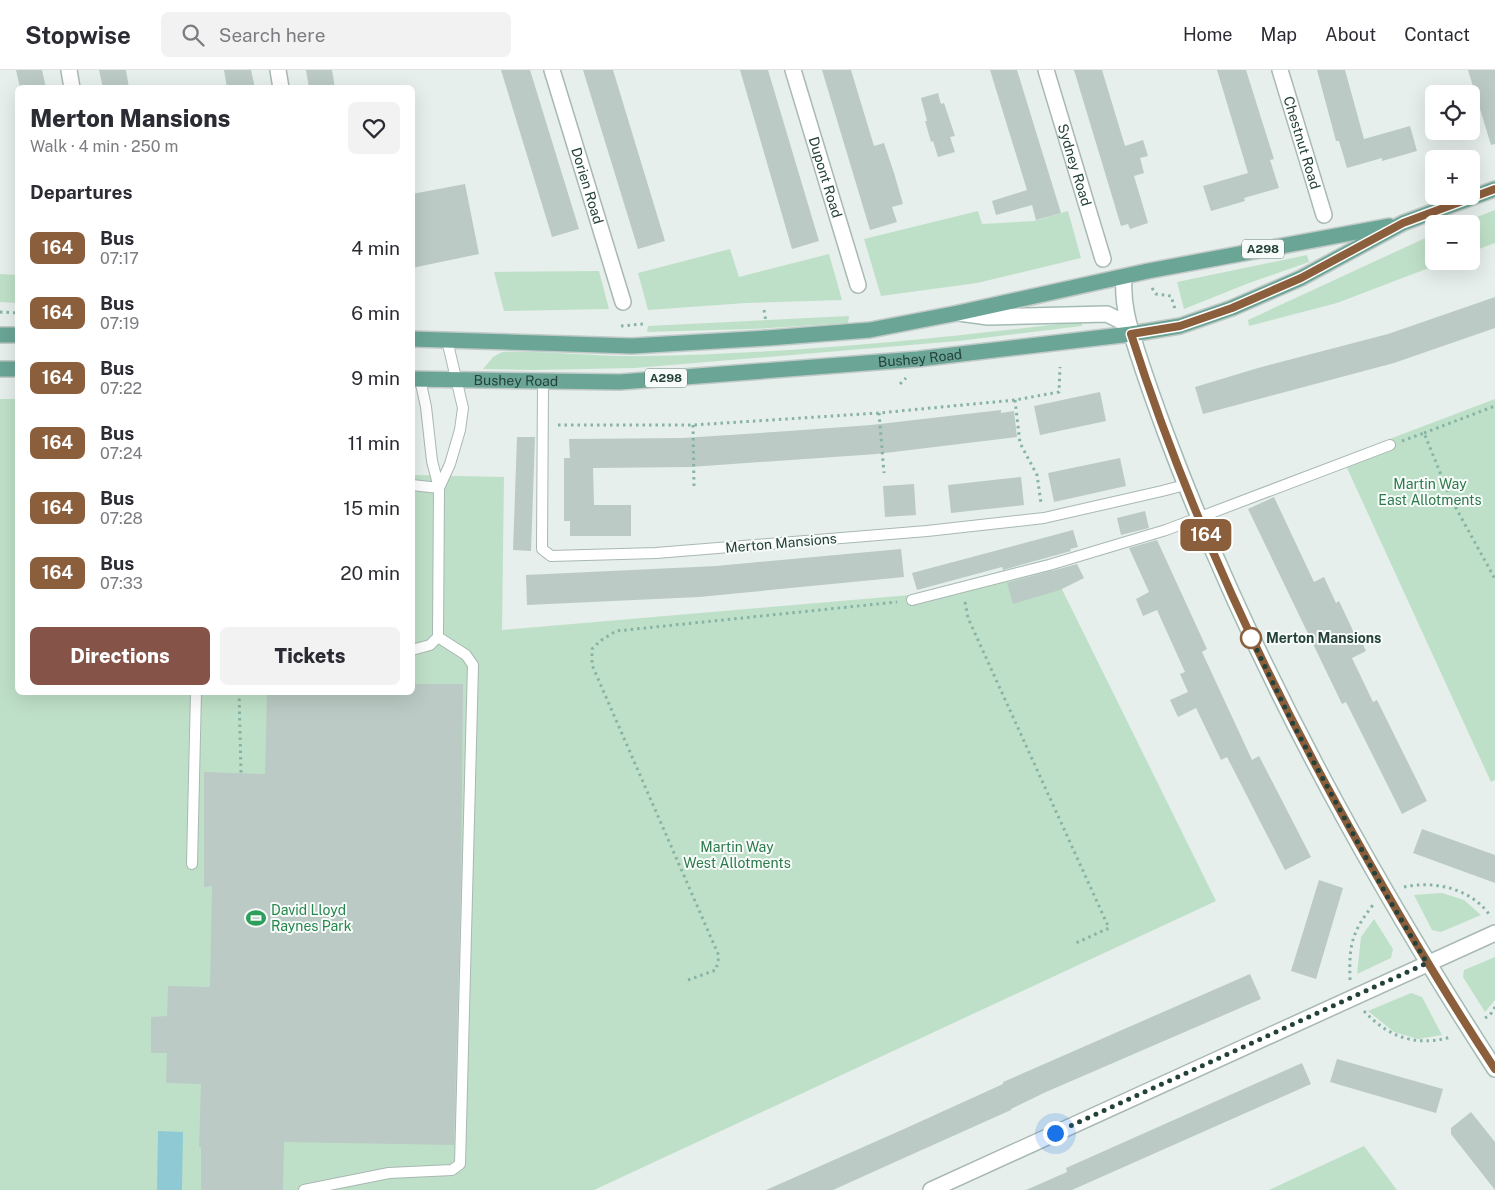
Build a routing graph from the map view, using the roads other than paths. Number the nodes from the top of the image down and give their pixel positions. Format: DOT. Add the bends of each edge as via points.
graph roads {
  1 [pos="69,70"];
  2 [pos="278,70"];
  3 [pos="552,70"];
  4 [pos="793,70"];
  5 [pos="1046,70"];
  6 [pos="1280,70"];
  7 [pos="72,85"];
  8 [pos="280,85"];
  9 [pos="1495,189"];
  10 [pos="1324,215"];
  11 [pos="1403,223"];
  12 [pos="1103,258"];
  13 [pos="1124,278"];
  14 [pos="858,285"];
  15 [pos="623,302"];
  16 [pos="958,313"];
  17 [pos="1129,329"];
  18 [pos="0,335"];
  19 [pos="15,336"];
  20 [pos="415,340"];
  21 [pos="447,340"];
  22 [pos="0,369"];
  23 [pos="15,369"];
  24 [pos="416,379"];
  25 [pos="456,380"];
  26 [pos="543,382"];
  27 [pos="1390,445"];
  28 [pos="415,485"];
  29 [pos="1185,485"];
  30 [pos="440,488"];
  31 [pos="1198,518"];
  32 [pos="912,600"];
  33 [pos="438,638"];
  34 [pos="415,649"];
  35 [pos="196,695"];
  36 [pos="192,864"];
  37 [pos="1495,932"];
  38 [pos="1427,963"];
  39 [pos="1495,1069"];
  40 [pos="304,1190"];
  41 [pos="931,1190"];
  1 -- 7 [label="street"];
  2 -- 8 [label="street"];
  3 -- 15 [label="street, Dorien Road"];
  4 -- 14 [label="street, Dupont Road"];
  5 -- 12 [label="street, Sydney Road"];
  6 -- 10 [label="street, Chestnut Road"];
  9 -- 11 [label="main road, Bushey Road / A298"];
  11 -- 13 [label="main road, Bushey Road / A298"];
  11 -- 17 [label="main road, Bushey Road / A298" via="1309,274 1232,308 1180,326"];
  13 -- 16 [label="main road, Bushey Road / A298"];
  13 -- 17 [label="street" via="1124,306"];
  16 -- 17 [label="street, Bushey Road" via="988,317 1106,314"];
  16 -- 21 [label="main road, Bushey Road / A298" via="870,330 642,345"];
  17 -- 26 [label="main road, Bushey Road / A298" via="918,358 620,382"];
  17 -- 29 [label="street"];
  18 -- 19 [label="main road"];
  20 -- 21 [label="main road, Bushey Road / A298"];
  21 -- 25 [label="lane"];
  22 -- 23 [label="main road"];
  24 -- 25 [label="main road, Bushey Road / A298"];
  24 -- 30 [label="lane" via="426,407 432,461"];
  25 -- 26 [label="main road, Bushey Road / A298"];
  25 -- 30 [label="lane" via="463,408 460,430"];
  26 -- 29 [label="lane, Merton Mansions" via="542,549 551,556 656,553 1044,518"];
  27 -- 31 [label="lane"];
  28 -- 30 [label="lane"];
  29 -- 31 [label="street"];
  30 -- 33 [label="lane"];
  31 -- 32 [label="lane" via="1049,564"];
  31 -- 38 [label="street" via="1294,726"];
  33 -- 34 [label="lane" via="430,645"];
  33 -- 40 [label="lane" via="466,655 473,665 460,1164 452,1170 389,1173"];
  35 -- 36 [label="lane"];
  37 -- 38 [label="street"];
  38 -- 39 [label="street"];
  38 -- 41 [label="street"];
}
